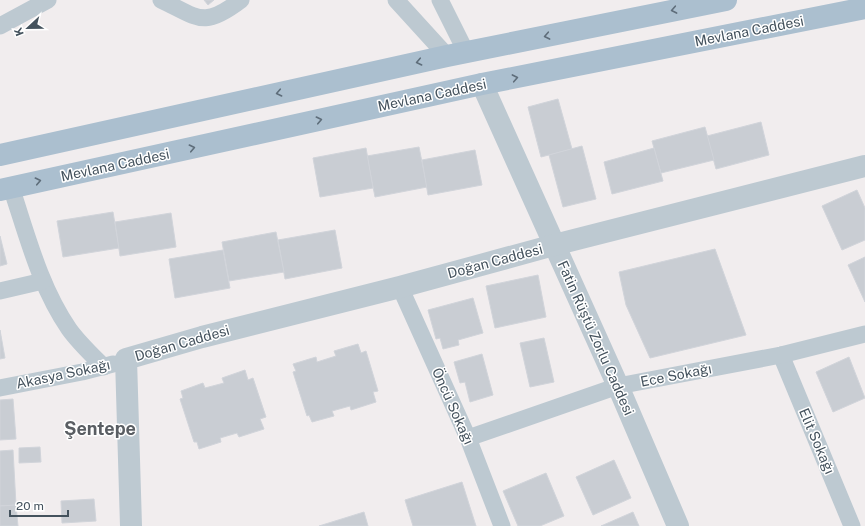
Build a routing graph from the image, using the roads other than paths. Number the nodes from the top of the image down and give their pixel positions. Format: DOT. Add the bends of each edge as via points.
graph roads {
  1 [pos="161,0"];
  2 [pos="241,0"];
  3 [pos="396,0"];
  4 [pos="440,0"];
  5 [pos="726,0"];
  6 [pos="41,1"];
  7 [pos="865,8"];
  8 [pos="0,26"];
  9 [pos="457,54"];
  10 [pos="482,84"];
  11 [pos="0,155"];
  12 [pos="865,166"];
  13 [pos="6,188"];
  14 [pos="554,245"];
  15 [pos="43,281"];
  16 [pos="400,287"];
  17 [pos="0,291"];
  18 [pos="865,334"];
  19 [pos="781,355"];
  20 [pos="126,359"];
  21 [pos="104,367"];
  22 [pos="618,386"];
  23 [pos="0,388"];
  24 [pos="468,438"];
  25 [pos="131,526"];
  26 [pos="502,526"];
  27 [pos="678,526"];
  28 [pos="852,526"];
  1 -- 2 [label="street" via="191,16 204,19 216,16"];
  3 -- 9 [label="street"];
  4 -- 9 [label="street"];
  5 -- 9 [label="main road, one-way"];
  6 -- 8 [label="street"];
  10 -- 7 [label="main road, Mevlana Caddesi, one-way"];
  9 -- 11 [label="main road, one-way"];
  13 -- 10 [label="main road, Mevlana Caddesi, one-way"];
  10 -- 14 [label="street, Fatin Rüştü Zorlu Caddesi"];
  12 -- 14 [label="street, Doğan Caddesi"];
  13 -- 15 [label="street"];
  14 -- 16 [label="street, Doğan Caddesi"];
  14 -- 22 [label="street, Fatin Rüştü Zorlu Caddesi"];
  15 -- 17 [label="street"];
  15 -- 21 [label="street" via="69,329"];
  16 -- 20 [label="street, Doğan Caddesi"];
  16 -- 24 [label="street, Öncü Sokağı"];
  18 -- 19 [label="street, Ece Sokağı"];
  19 -- 22 [label="street, Ece Sokağı"];
  19 -- 28 [label="street, Elit Sokağı"];
  20 -- 21 [label="street, Akasya Sokağı"];
  20 -- 25 [label="street"];
  21 -- 23 [label="street, Akasya Sokağı"];
  22 -- 24 [label="street, Ece Sokağı"];
  22 -- 27 [label="street, Fatin Rüştü Zorlu Caddesi"];
  24 -- 26 [label="street, Öncü Sokağı"];
}
